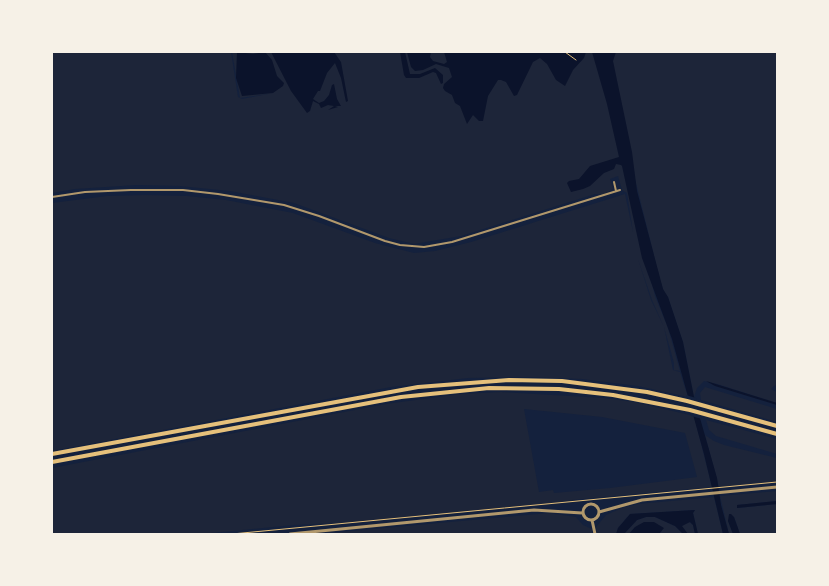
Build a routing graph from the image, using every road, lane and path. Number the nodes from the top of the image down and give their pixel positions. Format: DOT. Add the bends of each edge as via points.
graph roads {
  1 [pos="566,52"];
  2 [pos="576,60"];
  3 [pos="614,182"];
  4 [pos="620,190"];
  5 [pos="616,191"];
  6 [pos="52,197"];
  7 [pos="777,426"];
  8 [pos="777,434"];
  9 [pos="52,454"];
  10 [pos="52,462"];
  11 [pos="777,482"];
  12 [pos="777,487"];
  13 [pos="599,512"];
  14 [pos="582,513"];
  15 [pos="592,520"];
  16 [pos="232,534"];
  17 [pos="290,534"];
  18 [pos="594,534"];
  1 -- 2 [label="path"];
  3 -- 5 [label="street"];
  4 -- 5 [label="street"];
  5 -- 6 [label="street" via="452,242 424,247 385,241 296,209 218,194 183,190 131,190 85,192"];
  7 -- 9 [label="highway" via="688,401 605,386 562,381 509,380 458,382 347,398"];
  8 -- 10 [label="highway" via="690,410 613,395 489,388 357,404"];
  11 -- 16 [label="path"];
  12 -- 13 [label="street" via="638,501"];
  13 -- 14 [label="street" via="596,506 590,504 584,507"];
  13 -- 15 [label="street" via="597,518"];
  14 -- 15 [label="street" via="586,519"];
  14 -- 17 [label="street" via="534,510"];
  15 -- 18 [label="street"];
}
